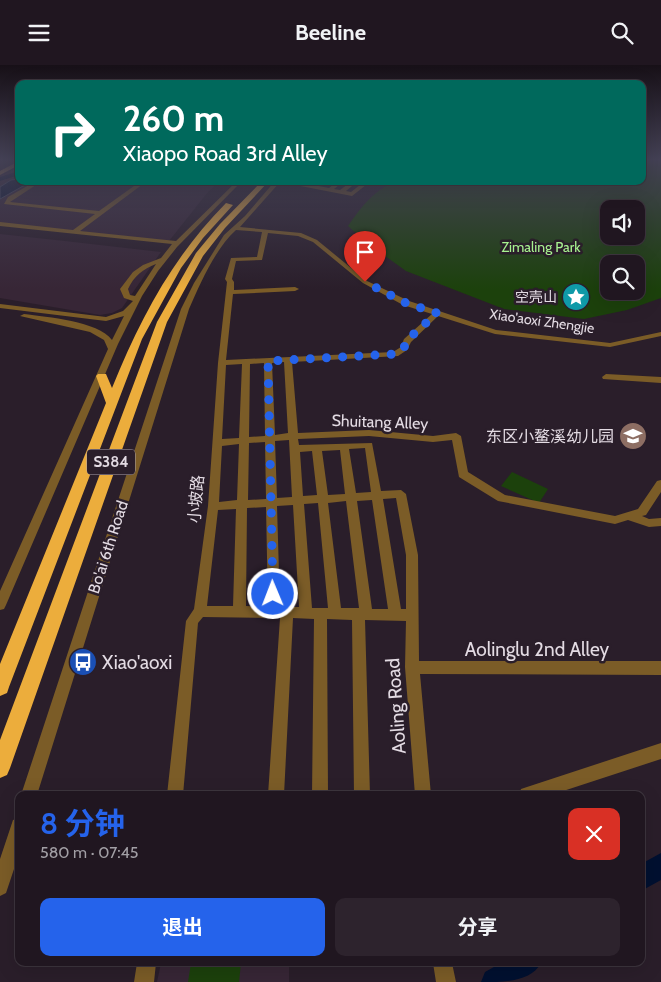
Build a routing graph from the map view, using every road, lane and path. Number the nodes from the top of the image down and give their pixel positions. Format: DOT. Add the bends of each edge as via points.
graph roads {
  1 [pos="6,203"];
  2 [pos="114,203"];
  3 [pos="218,203"];
  4 [pos="232,203"];
  5 [pos="245,203"];
  6 [pos="260,203"];
  7 [pos="100,213"];
  8 [pos="203,217"];
  9 [pos="0,226"];
  10 [pos="233,228"];
  11 [pos="265,231"];
  12 [pos="74,232"];
  13 [pos="176,245"];
  14 [pos="215,251"];
  15 [pos="164,259"];
  16 [pos="188,273"];
  17 [pos="295,289"];
  18 [pos="230,292"];
  19 [pos="136,302"];
  20 [pos="0,306"];
  21 [pos="0,311"];
  22 [pos="437,313"];
  23 [pos="661,334"];
  24 [pos="112,350"];
  25 [pos="288,360"];
  26 [pos="268,361"];
  27 [pos="246,362"];
  28 [pos="222,363"];
  29 [pos="102,375"];
  30 [pos="606,377"];
  31 [pos="661,379"];
  32 [pos="112,404"];
  33 [pos="293,436"];
  34 [pos="270,439"];
  35 [pos="244,441"];
  36 [pos="218,443"];
  37 [pos="344,446"];
  38 [pos="317,447"];
  39 [pos="294,449"];
  40 [pos="661,484"];
  41 [pos="376,495"];
  42 [pos="350,497"];
  43 [pos="322,499"];
  44 [pos="298,500"];
  45 [pos="271,502"];
  46 [pos="242,504"];
  47 [pos="213,506"];
  48 [pos="628,517"];
  49 [pos="661,522"];
  50 [pos="12,578"];
  51 [pos="0,588"];
  52 [pos="0,605"];
  53 [pos="200,611"];
  54 [pos="239,612"];
  55 [pos="281,612"];
  56 [pos="306,613"];
  57 [pos="328,613"];
  58 [pos="362,614"];
  59 [pos="395,614"];
  60 [pos="411,615"];
  61 [pos="412,667"];
  62 [pos="661,668"];
  63 [pos="0,687"];
  64 [pos="661,751"];
  65 [pos="0,768"];
  66 [pos="29,791"];
  67 [pos="175,791"];
  68 [pos="276,791"];
  69 [pos="320,791"];
  70 [pos="362,791"];
  71 [pos="423,791"];
  72 [pos="539,791"];
  73 [pos="15,840"];
  74 [pos="0,887"];
  75 [pos="147,966"];
  76 [pos="443,966"];
  77 [pos="144,982"];
  78 [pos="446,982"];
  1 -- 7 [label="street"];
  2 -- 7 [label="street"];
  3 -- 8 [label="street"];
  4 -- 8 [label="highway"];
  4 -- 32 [label="highway, S384" via="178,263 157,297"];
  5 -- 16 [label="highway, Bo'ai 6th Road / S384" via="222,227"];
  6 -- 10 [label="street, Bo'ai 6th Road"];
  7 -- 12 [label="street"];
  8 -- 13 [label="street"];
  9 -- 12 [label="street"];
  9 -- 13 [label="street"];
  10 -- 11 [label="street, Xiao'aoxi Zhengjie"];
  10 -- 14 [label="street, Bo'ai 6th Road"];
  11 -- 18 [label="street, 小坡路" via="260,259 233,259 228,279 231,282"];
  11 -- 22 [label="street, Xiao'aoxi Zhengjie" via="299,234 315,241 365,282 406,303"];
  12 -- 13 [label="street"];
  13 -- 15 [label="street"];
  14 -- 16 [label="highway"];
  14 -- 66 [label="street, Bo'ai 6th Road" via="196,283 172,344"];
  15 -- 19 [label="street"];
  15 -- 19 [label="street" via="138,270 128,280 124,289 127,296"];
  16 -- 65 [label="highway, Bo'ai 6th Road / S384" via="162,322"];
  17 -- 18 [label="street"];
  18 -- 28 [label="street, 小坡路"];
  19 -- 20 [label="street" via="126,313 106,319"];
  19 -- 24 [label="street"];
  21 -- 24 [label="street" via="97,331 107,337"];
  22 -- 23 [label="street, Xiao'aoxi Zhengjie" via="495,332 610,345"];
  22 -- 25 [label="street" via="395,354"];
  24 -- 29 [label="street"];
  25 -- 26 [label="street"];
  25 -- 33 [label="street"];
  26 -- 27 [label="street"];
  26 -- 34 [label="street"];
  27 -- 28 [label="street"];
  27 -- 35 [label="street"];
  28 -- 36 [label="street, 小坡路"];
  29 -- 32 [label="highway"];
  29 -- 50 [label="street"];
  30 -- 31 [label="street"];
  32 -- 63 [label="highway, S384"];
  33 -- 34 [label="street, Shuitang Alley"];
  33 -- 39 [label="street"];
  33 -- 48 [label="street, Shuitang Alley" via="369,433 433,439 456,436 463,474 502,498 615,521"];
  34 -- 35 [label="street, Shuitang Alley"];
  34 -- 45 [label="street"];
  35 -- 36 [label="street, Shuitang Alley"];
  35 -- 46 [label="street"];
  36 -- 47 [label="street, 小坡路"];
  37 -- 38 [label="street"];
  37 -- 41 [label="street" via="369,445"];
  37 -- 42 [label="street"];
  38 -- 39 [label="street"];
  38 -- 43 [label="street"];
  39 -- 44 [label="street"];
  40 -- 48 [label="street" via="642,512"];
  41 -- 42 [label="street"];
  41 -- 59 [label="street"];
  41 -- 60 [label="street, Aoling Road" via="401,494 412,555"];
  42 -- 43 [label="street"];
  42 -- 58 [label="street"];
  43 -- 44 [label="street"];
  43 -- 57 [label="street"];
  44 -- 45 [label="street"];
  44 -- 56 [label="street"];
  45 -- 46 [label="street"];
  45 -- 55 [label="street"];
  46 -- 47 [label="street"];
  46 -- 54 [label="street"];
  47 -- 53 [label="street, 小坡路"];
  48 -- 49 [label="street" via="649,523"];
  50 -- 51 [label="street"];
  50 -- 52 [label="street"];
  53 -- 54 [label="street"];
  53 -- 67 [label="street, 小坡路" via="192,621"];
  54 -- 55 [label="street"];
  55 -- 56 [label="street"];
  55 -- 68 [label="street"];
  56 -- 57 [label="street"];
  57 -- 58 [label="street"];
  57 -- 69 [label="street"];
  58 -- 59 [label="street"];
  58 -- 70 [label="street"];
  59 -- 60 [label="street"];
  60 -- 61 [label="street, Aoling Road"];
  61 -- 62 [label="street, Aolinglu 2nd Alley"];
  61 -- 71 [label="street, Aoling Road"];
  64 -- 72 [label="street"];
  73 -- 74 [label="street"];
  75 -- 77 [label="street"];
  76 -- 78 [label="street"];
}
